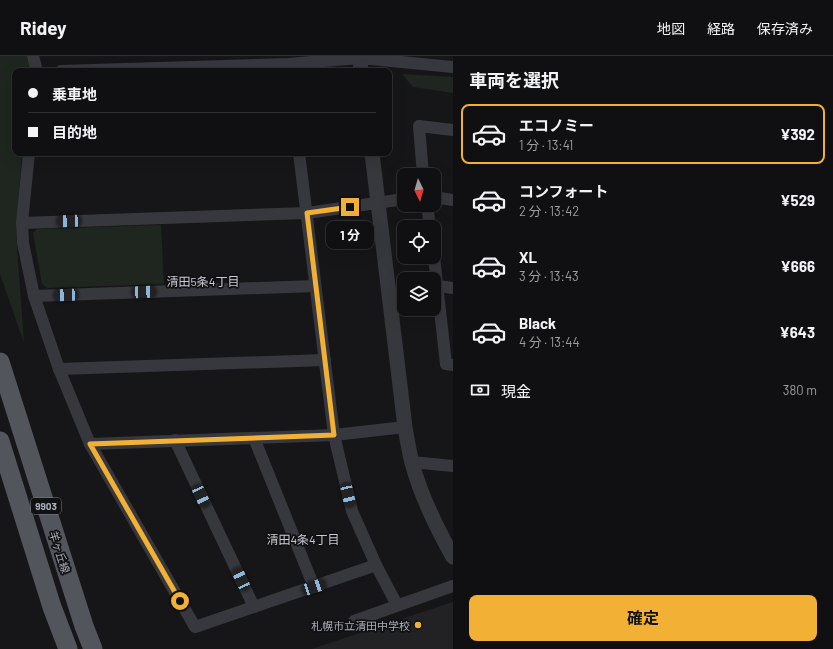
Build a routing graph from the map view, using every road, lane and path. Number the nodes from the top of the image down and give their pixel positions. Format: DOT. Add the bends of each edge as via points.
graph roads {
  1 [pos="33,56"];
  2 [pos="421,60"];
  3 [pos="360,62"];
  4 [pos="288,64"];
  5 [pos="453,67"];
  6 [pos="36,68"];
  7 [pos="158,68"];
  8 [pos="453,130"];
  9 [pos="29,156"];
  10 [pos="299,156"];
  11 [pos="372,156"];
  12 [pos="422,168"];
  13 [pos="441,198"];
  14 [pos="453,200"];
  15 [pos="397,201"];
  16 [pos="378,204"];
  17 [pos="307,213"];
  18 [pos="22,223"];
  19 [pos="315,286"];
  20 [pos="441,286"];
  21 [pos="453,288"];
  22 [pos="34,296"];
  23 [pos="441,315"];
  24 [pos="325,360"];
  25 [pos="0,362"];
  26 [pos="453,366"];
  27 [pos="59,369"];
  28 [pos="405,427"];
  29 [pos="334,435"];
  30 [pos="254,438"];
  31 [pos="175,440"];
  32 [pos="0,442"];
  33 [pos="90,444"];
  34 [pos="412,462"];
  35 [pos="453,466"];
  36 [pos="453,557"];
  37 [pos="376,565"];
  38 [pos="453,586"];
  39 [pos="314,587"];
  40 [pos="397,605"];
  41 [pos="254,607"];
  42 [pos="354,621"];
  43 [pos="68,649"];
  44 [pos="93,649"];
  1 -- 6 [label="street"];
  2 -- 3 [label="street"];
  2 -- 5 [label="street"];
  3 -- 4 [label="street"];
  4 -- 7 [label="street"];
  8 -- 12 [label="street" via="419,126"];
  9 -- 18 [label="street"];
  10 -- 17 [label="street"];
  11 -- 16 [label="street"];
  13 -- 14 [label="street"];
  15 -- 16 [label="street"];
  16 -- 17 [label="street"];
  16 -- 28 [label="street"];
  17 -- 18 [label="street"];
  17 -- 19 [label="street"];
  18 -- 22 [label="street" via="23,243"];
  19 -- 22 [label="street"];
  19 -- 24 [label="street"];
  20 -- 21 [label="street"];
  22 -- 27 [label="street"];
  23 -- 26 [label="street" via="446,364"];
  24 -- 27 [label="street"];
  24 -- 29 [label="street"];
  25 -- 44 [label="main road, 羊ヶ丘線 / 9903"];
  27 -- 33 [label="street"];
  28 -- 29 [label="street"];
  28 -- 34 [label="street"];
  29 -- 30 [label="street"];
  29 -- 37 [label="street" via="352,511"];
  30 -- 31 [label="street"];
  30 -- 39 [label="street"];
  31 -- 33 [label="street"];
  31 -- 41 [label="street"];
  32 -- 43 [label="main road, 9903" via="52,607"];
  33 -- 41 [label="street" via="195,627"];
  34 -- 35 [label="street"];
  34 -- 36 [label="street" via="426,505"];
  37 -- 39 [label="street"];
  37 -- 40 [label="street"];
  38 -- 40 [label="street"];
  39 -- 41 [label="street"];
  40 -- 42 [label="street"];
}
